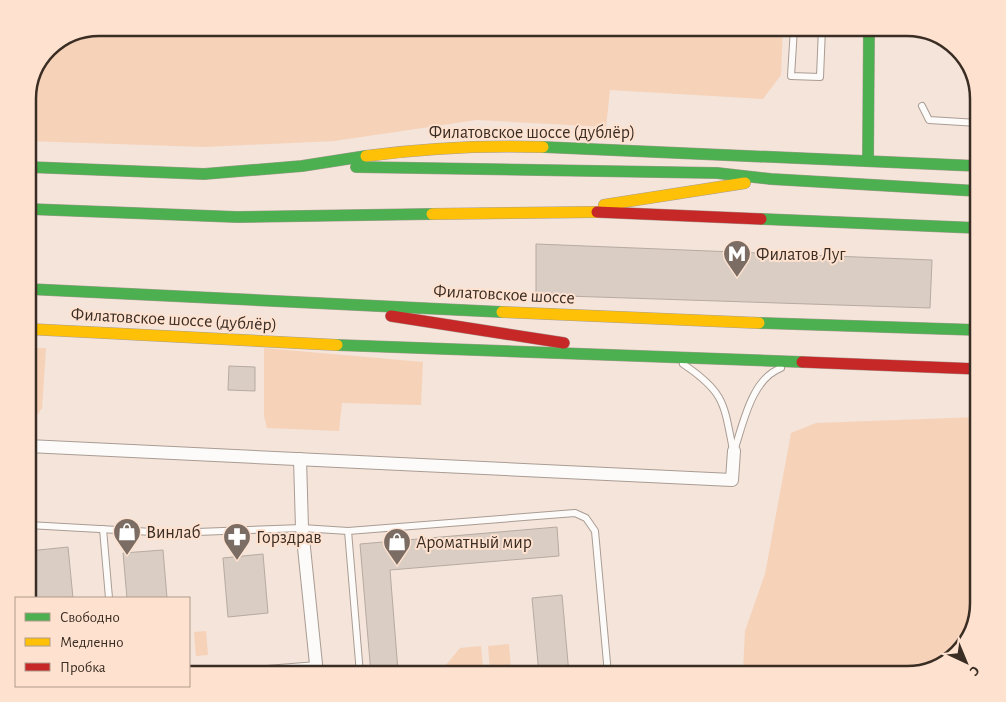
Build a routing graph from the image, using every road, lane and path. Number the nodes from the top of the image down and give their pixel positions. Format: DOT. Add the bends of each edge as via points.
graph roads {
  1 [pos="794,36"];
  2 [pos="822,36"];
  3 [pos="869,36"];
  4 [pos="922,106"];
  5 [pos="970,123"];
  6 [pos="868,161"];
  7 [pos="36,166"];
  8 [pos="302,166"];
  9 [pos="970,166"];
  10 [pos="771,179"];
  11 [pos="970,191"];
  12 [pos="36,210"];
  13 [pos="550,213"];
  14 [pos="970,228"];
  15 [pos="36,290"];
  16 [pos="294,300"];
  17 [pos="36,329"];
  18 [pos="970,330"];
  19 [pos="649,357"];
  20 [pos="674,358"];
  21 [pos="801,361"];
  22 [pos="970,369"];
  23 [pos="36,446"];
  24 [pos="734,451"];
  25 [pos="300,459"];
  26 [pos="36,526"];
  27 [pos="302,528"];
  28 [pos="103,529"];
  29 [pos="348,531"];
  30 [pos="109,597"];
  31 [pos="317,666"];
  32 [pos="359,666"];
  33 [pos="607,666"];
  1 -- 2 [label="lane" via="791,76 820,77"];
  3 -- 6 [label="street"];
  4 -- 5 [label="lane" via="929,120"];
  6 -- 8 [label="street, Филатовское шоссе (дублёр)" via="509,146 415,149"];
  6 -- 9 [label="street, Филатовское шоссе (дублёр)"];
  7 -- 8 [label="street, Филатовское шоссе (дублёр)" via="204,174"];
  8 -- 10 [label="street" via="717,173"];
  10 -- 11 [label="street"];
  10 -- 13 [label="street"];
  12 -- 13 [label="street" via="246,217"];
  13 -- 14 [label="street" via="595,212"];
  15 -- 16 [label="street, Филатовское шоссе"];
  16 -- 18 [label="street, Филатовское шоссе" via="775,326"];
  16 -- 19 [label="street"];
  17 -- 19 [label="street, Филатовское шоссе (дублёр)"];
  19 -- 20 [label="street, Филатовское шоссе (дублёр)"];
  20 -- 21 [label="street, Филатовское шоссе (дублёр)"];
  20 -- 24 [label="lane" via="714,388 724,403"];
  21 -- 22 [label="street, Филатовское шоссе (дублёр)"];
  21 -- 24 [label="lane" via="776,370 763,382 751,400"];
  23 -- 25 [label="street"];
  24 -- 25 [label="street" via="732,480"];
  25 -- 27 [label="street"];
  26 -- 28 [label="lane"];
  27 -- 28 [label="lane" via="172,533"];
  27 -- 29 [label="lane"];
  27 -- 31 [label="street"];
  28 -- 30 [label="lane"];
  29 -- 32 [label="lane"];
  29 -- 33 [label="lane" via="570,512 579,514 596,531"];
}
